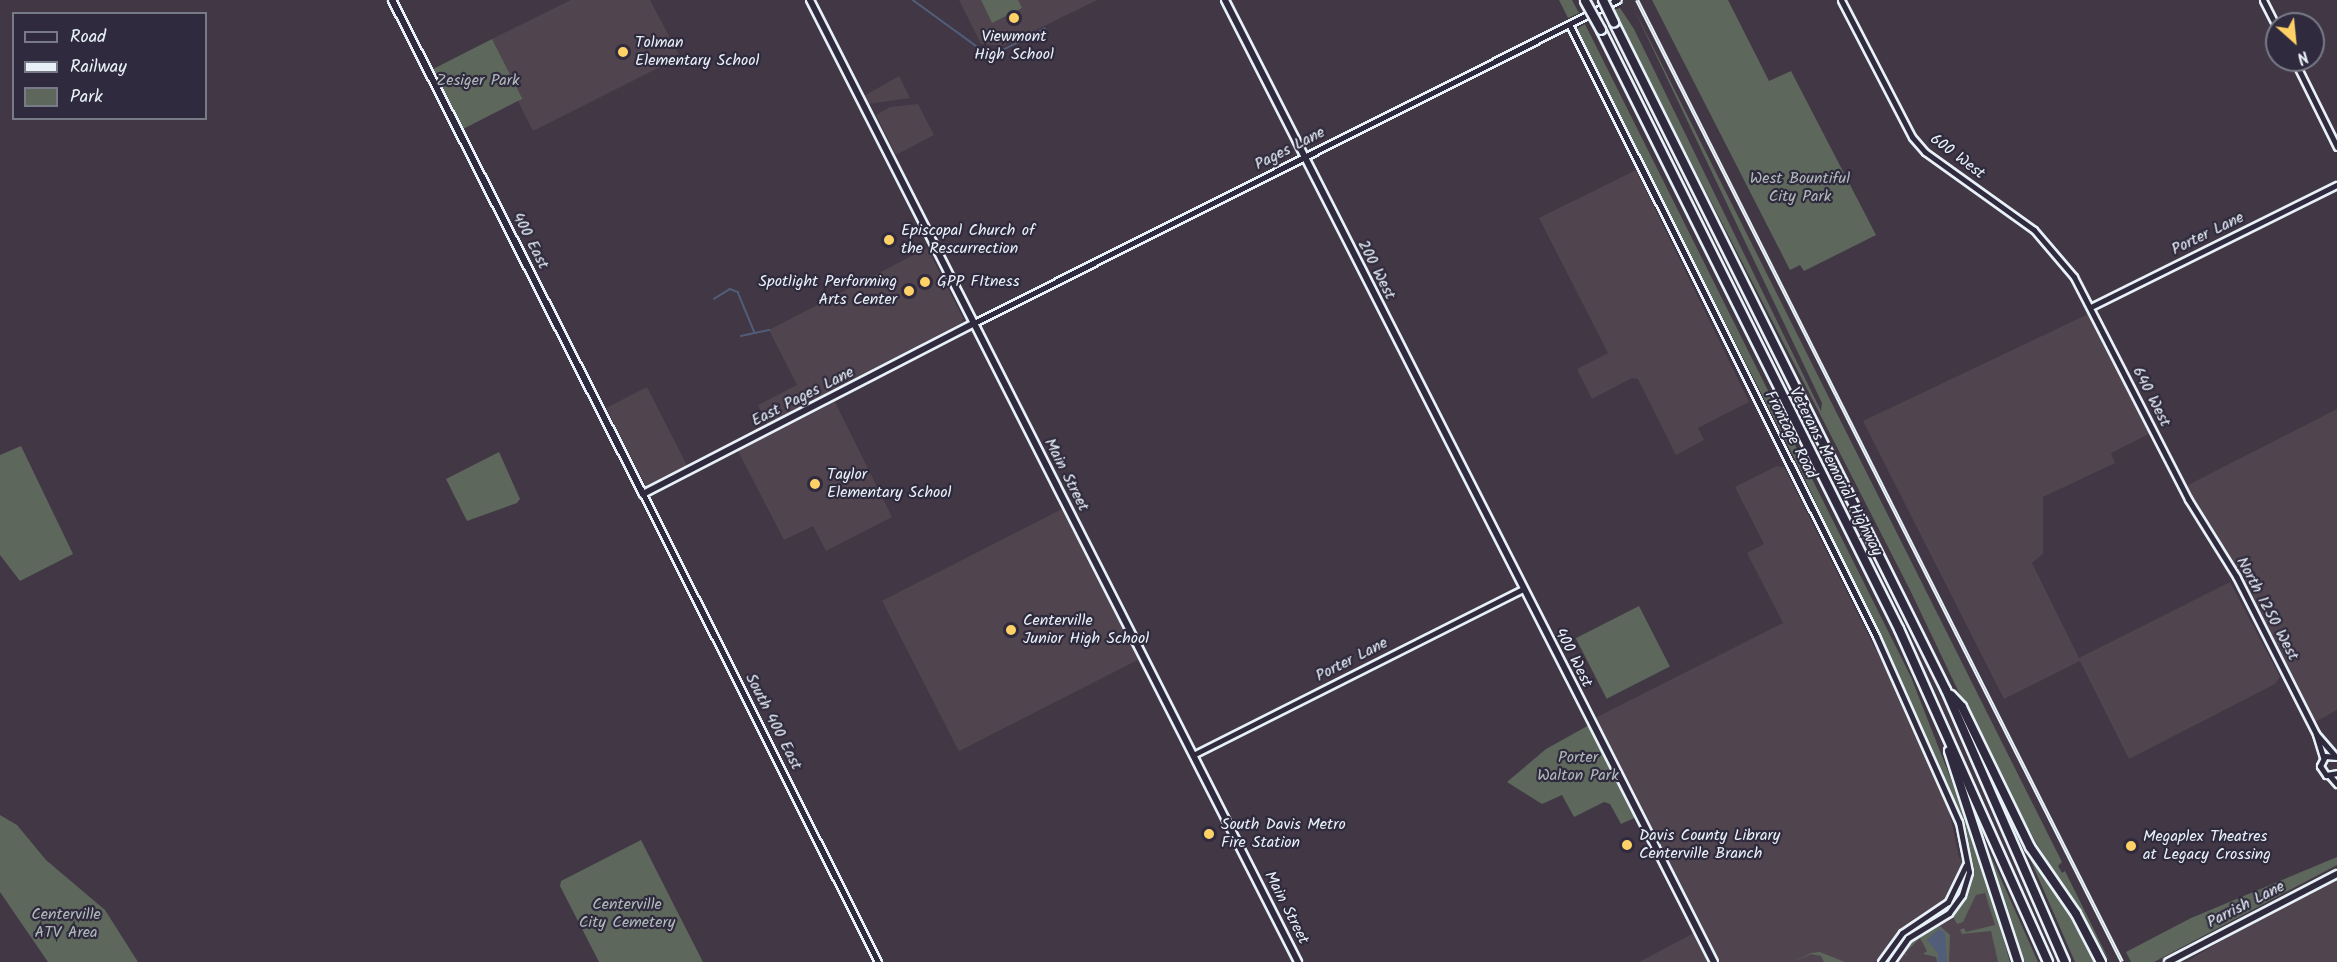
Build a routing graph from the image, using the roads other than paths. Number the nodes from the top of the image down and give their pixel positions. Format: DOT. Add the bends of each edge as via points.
graph roads {
  1 [pos="392,0"];
  2 [pos="810,0"];
  3 [pos="1225,0"];
  4 [pos="1585,0"];
  5 [pos="1603,0"];
  6 [pos="1617,0"];
  7 [pos="1842,0"];
  8 [pos="1569,24"];
  9 [pos="2300,72"];
  10 [pos="2337,147"];
  11 [pos="1304,157"];
  12 [pos="2337,185"];
  13 [pos="2091,307"];
  14 [pos="974,322"];
  15 [pos="1409,365"];
  16 [pos="643,494"];
  17 [pos="2188,499"];
  18 [pos="1523,589"];
  19 [pos="1946,690"];
  20 [pos="1934,707"];
  21 [pos="2316,734"];
  22 [pos="1193,755"];
  23 [pos="2336,756"];
  24 [pos="2323,757"];
  25 [pos="2337,773"];
  26 [pos="2330,776"];
  27 [pos="2337,784"];
  28 [pos="1966,866"];
  29 [pos="2337,874"];
  30 [pos="878,962"];
  31 [pos="1298,962"];
  32 [pos="1714,962"];
  33 [pos="1881,962"];
  34 [pos="1891,962"];
  35 [pos="2016,962"];
  36 [pos="2048,962"];
  37 [pos="2065,962"];
  38 [pos="2101,962"];
  39 [pos="2168,962"];
  1 -- 16 [label="main road, 400 East"];
  2 -- 14 [label="main road, Main Street"];
  3 -- 11 [label="main road"];
  4 -- 20 [label="highway, Veterans Memorial Highway, bridge" via="1899,629"];
  5 -- 19 [label="highway, Veterans Memorial Highway, bridge"];
  6 -- 8 [label="street, Pages Lane"];
  7 -- 13 [label="street, 600 West" via="1912,137 1925,152 2034,231 2063,262"];
  8 -- 11 [label="street, Pages Lane"];
  8 -- 28 [label="street, Frontage Road" via="1884,651 1959,822"];
  9 -- 10 [label="street"];
  11 -- 14 [label="street, Pages Lane"];
  11 -- 15 [label="main road, 200 West"];
  12 -- 13 [label="street, Porter Lane"];
  13 -- 17 [label="street, 640 West"];
  14 -- 16 [label="main road, East Pages Lane"];
  14 -- 22 [label="main road, Main Street"];
  15 -- 18 [label="main road, 400 West"];
  16 -- 30 [label="street, South 400 East"];
  17 -- 21 [label="street, North 1250 West" via="2236,576"];
  18 -- 22 [label="street, Porter Lane"];
  18 -- 32 [label="main road, 400 West"];
  19 -- 37 [label="highway, Veterans Memorial Highway"];
  19 -- 38 [label="highway" via="1962,707 2020,829 2076,914"];
  20 -- 35 [label="highway"];
  20 -- 36 [label="highway, Veterans Memorial Highway"];
  21 -- 23 [label="street, North 1250 West"];
  21 -- 24 [label="street, North 1250 West"];
  22 -- 31 [label="main road, Main Street"];
  23 -- 24 [label="street"];
  24 -- 26 [label="street, North 1250 West" via="2321,770"];
  25 -- 26 [label="street"];
  26 -- 27 [label="street"];
  28 -- 33 [label="street" via="1955,892 1939,910 1902,933"];
  28 -- 34 [label="street, Frontage Road" via="1969,872 1962,895 1944,916 1908,938"];
  29 -- 39 [label="main road, Parrish Lane"];
}
